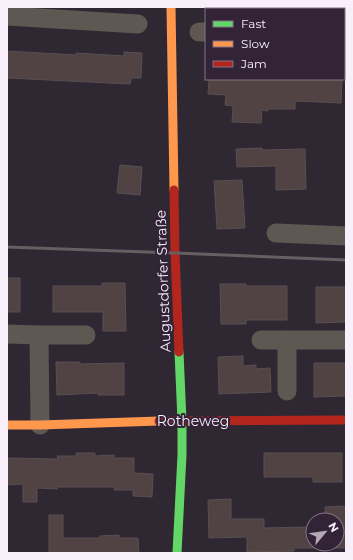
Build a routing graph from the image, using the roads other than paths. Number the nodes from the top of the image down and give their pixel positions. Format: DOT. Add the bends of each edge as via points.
graph roads {
  1 [pos="171,7"];
  2 [pos="114,14"];
  3 [pos="7,16"];
  4 [pos="138,24"];
  5 [pos="276,233"];
  6 [pos="346,236"];
  7 [pos="7,334"];
  8 [pos="86,334"];
  9 [pos="39,335"];
  10 [pos="261,340"];
  11 [pos="287,340"];
  12 [pos="346,340"];
  13 [pos="287,391"];
  14 [pos="346,420"];
  15 [pos="182,421"];
  16 [pos="7,425"];
  17 [pos="40,425"];
  18 [pos="177,553"];
  1 -- 15 [label="street, Augustdorfer Straße" via="175,253"];
  2 -- 3 [label="street"];
  2 -- 4 [label="street"];
  5 -- 6 [label="street"];
  7 -- 9 [label="street"];
  8 -- 9 [label="street"];
  9 -- 17 [label="street"];
  10 -- 11 [label="street"];
  11 -- 12 [label="street"];
  11 -- 13 [label="street"];
  14 -- 15 [label="street, Rotheweg"];
  15 -- 17 [label="street, Rotheweg"];
  15 -- 18 [label="street, Augustdorfer Straße"];
  16 -- 17 [label="street, Rotheweg"];
}
